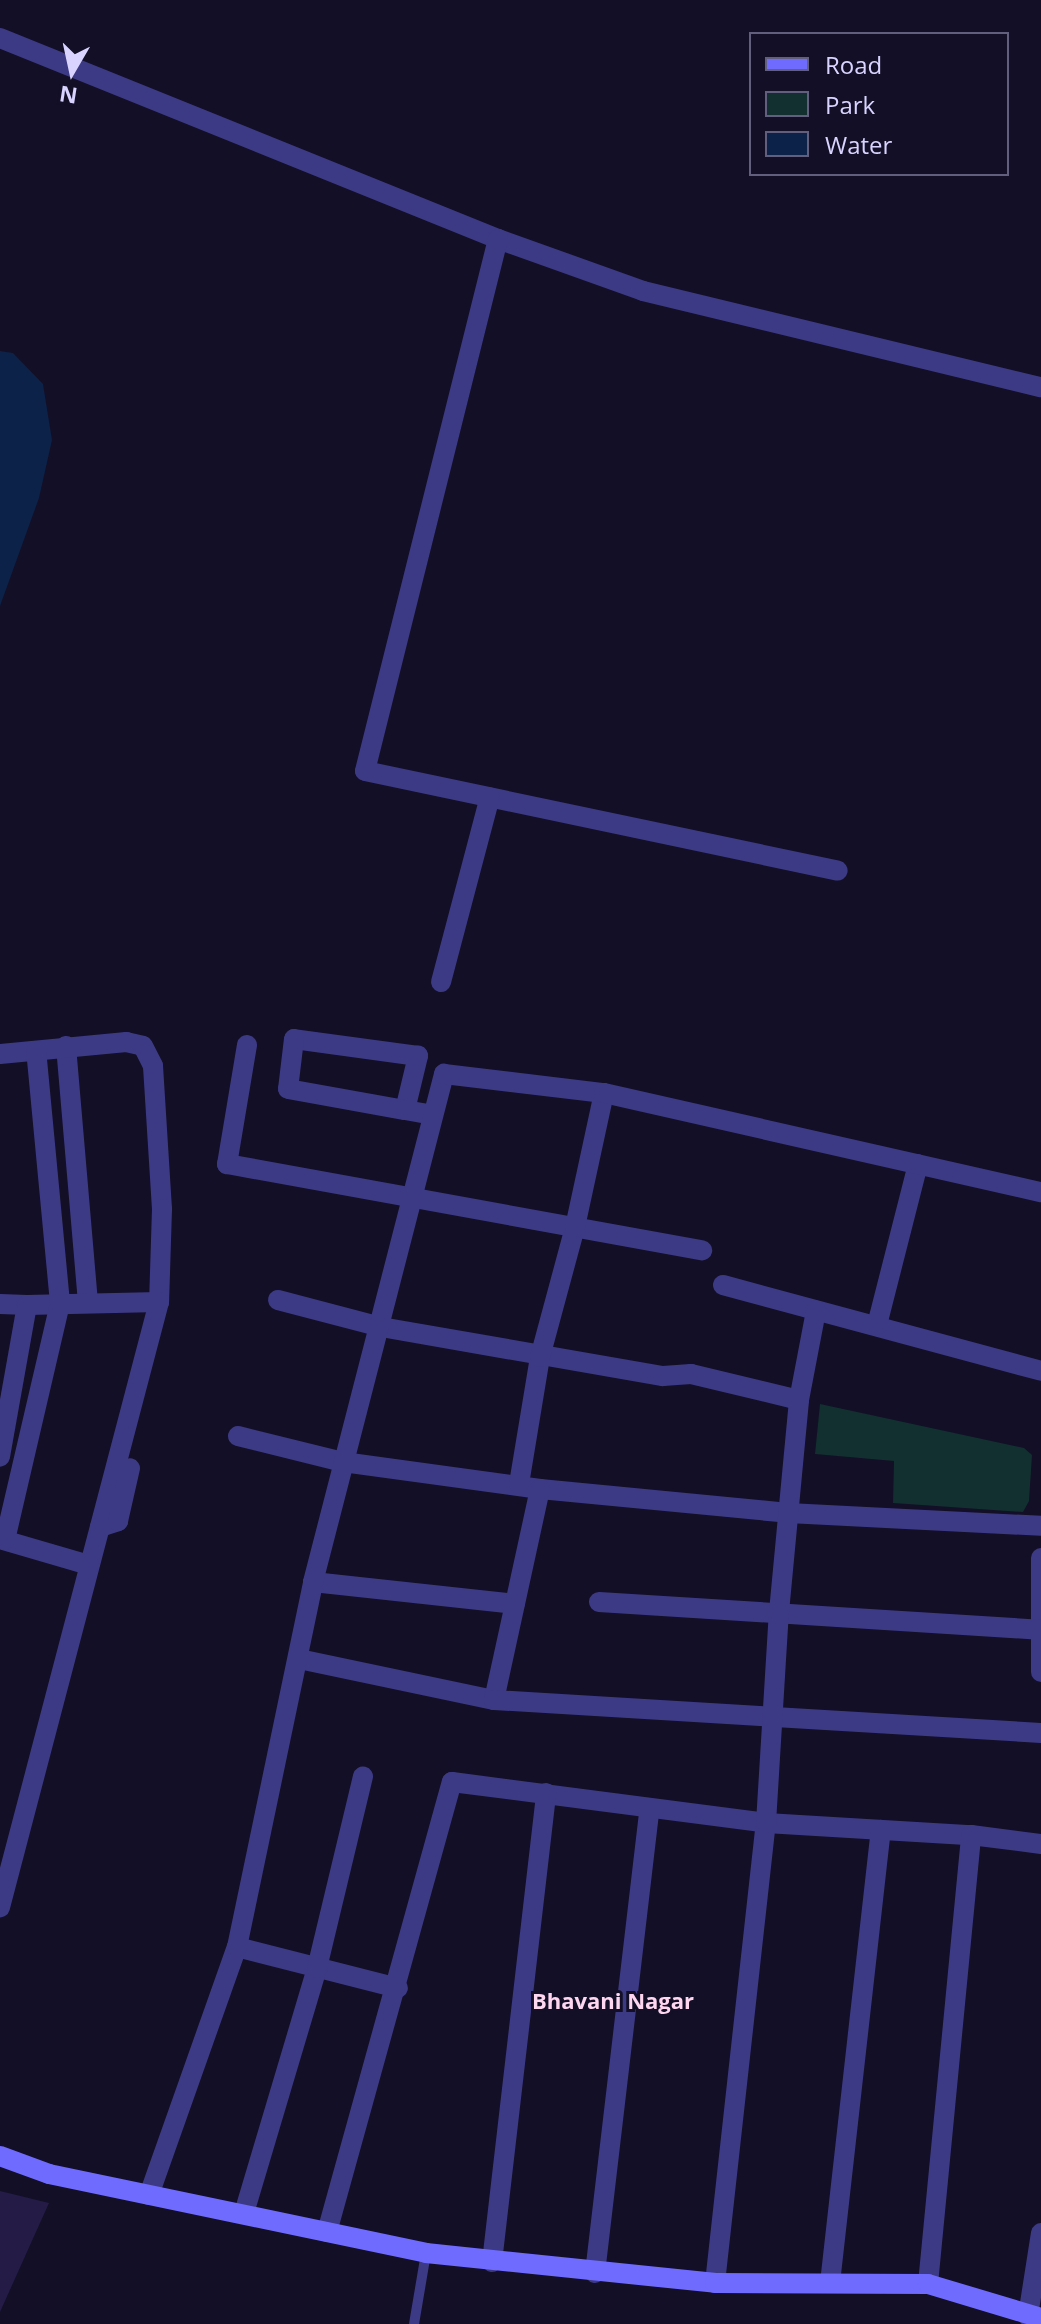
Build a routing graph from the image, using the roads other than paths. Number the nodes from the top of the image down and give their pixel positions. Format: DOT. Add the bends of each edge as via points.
graph roads {
  1 [pos="0,38"];
  2 [pos="498,239"];
  3 [pos="1041,387"];
  4 [pos="490,797"];
  5 [pos="838,871"];
  6 [pos="441,982"];
  7 [pos="247,1045"];
  8 [pos="66,1046"];
  9 [pos="36,1051"];
  10 [pos="0,1054"];
  11 [pos="604,1093"];
  12 [pos="405,1110"];
  13 [pos="433,1115"];
  14 [pos="918,1164"];
  15 [pos="1041,1192"];
  16 [pos="412,1196"];
  17 [pos="575,1227"];
  18 [pos="702,1250"];
  19 [pos="723,1285"];
  20 [pos="278,1300"];
  21 [pos="88,1301"];
  22 [pos="159,1302"];
  23 [pos="60,1303"];
  24 [pos="0,1304"];
  25 [pos="27,1305"];
  26 [pos="816,1311"];
  27 [pos="877,1325"];
  28 [pos="381,1327"];
  29 [pos="540,1357"];
  30 [pos="1041,1371"];
  31 [pos="799,1400"];
  32 [pos="238,1436"];
  33 [pos="133,1456"];
  34 [pos="0,1457"];
  35 [pos="343,1462"];
  36 [pos="519,1484"];
  37 [pos="540,1489"];
  38 [pos="788,1513"];
  39 [pos="1041,1526"];
  40 [pos="100,1527"];
  41 [pos="3,1540"];
  42 [pos="1041,1558"];
  43 [pos="89,1565"];
  44 [pos="313,1582"];
  45 [pos="1041,1588"];
  46 [pos="599,1602"];
  47 [pos="515,1604"];
  48 [pos="779,1612"];
  49 [pos="1039,1630"];
  50 [pos="299,1659"];
  51 [pos="1041,1672"];
  52 [pos="494,1700"];
  53 [pos="772,1719"];
  54 [pos="1041,1733"];
  55 [pos="363,1776"];
  56 [pos="546,1793"];
  57 [pos="650,1808"];
  58 [pos="766,1823"];
  59 [pos="881,1830"];
  60 [pos="10,1832"];
  61 [pos="971,1835"];
  62 [pos="1041,1844"];
  63 [pos="0,1907"];
  64 [pos="237,1947"];
  65 [pos="317,1968"];
  66 [pos="398,1988"];
  67 [pos="0,2156"];
  68 [pos="149,2195"];
  69 [pos="244,2213"];
  70 [pos="327,2232"];
  71 [pos="1041,2233"];
  72 [pos="426,2253"];
  73 [pos="492,2262"];
  74 [pos="595,2273"];
  75 [pos="715,2283"];
  76 [pos="830,2283"];
  77 [pos="928,2284"];
  78 [pos="1034,2317"];
  79 [pos="414,2324"];
  1 -- 2 [label="street"];
  2 -- 3 [label="street" via="643,291"];
  2 -- 4 [label="street" via="365,771"];
  4 -- 5 [label="street"];
  4 -- 6 [label="street"];
  7 -- 16 [label="street" via="227,1164"];
  8 -- 9 [label="street"];
  8 -- 21 [label="street"];
  8 -- 22 [label="street" via="126,1042 143,1046 153,1066 162,1209"];
  9 -- 10 [label="street"];
  9 -- 23 [label="street"];
  11 -- 13 [label="street" via="444,1074"];
  11 -- 14 [label="street"];
  11 -- 17 [label="street"];
  12 -- 12 [label="street" via="288,1089 294,1039 418,1056"];
  12 -- 13 [label="street"];
  13 -- 16 [label="street"];
  14 -- 15 [label="street"];
  14 -- 27 [label="street"];
  16 -- 17 [label="street"];
  16 -- 28 [label="street"];
  17 -- 18 [label="street"];
  17 -- 29 [label="street"];
  19 -- 26 [label="street"];
  20 -- 28 [label="street"];
  21 -- 22 [label="street"];
  21 -- 23 [label="street"];
  22 -- 40 [label="street"];
  23 -- 25 [label="street"];
  23 -- 41 [label="street"];
  24 -- 25 [label="street"];
  25 -- 34 [label="street"];
  26 -- 27 [label="street"];
  26 -- 31 [label="street"];
  27 -- 30 [label="street"];
  28 -- 29 [label="street"];
  28 -- 35 [label="street"];
  29 -- 31 [label="street" via="663,1376 691,1374"];
  29 -- 36 [label="street"];
  31 -- 38 [label="street"];
  32 -- 35 [label="street"];
  33 -- 40 [label="street" via="118,1521"];
  35 -- 36 [label="street"];
  35 -- 44 [label="street"];
  36 -- 37 [label="street"];
  37 -- 38 [label="street"];
  37 -- 47 [label="street"];
  38 -- 39 [label="street"];
  38 -- 48 [label="street"];
  40 -- 43 [label="street"];
  41 -- 43 [label="street"];
  42 -- 45 [label="street"];
  43 -- 60 [label="street"];
  44 -- 47 [label="street"];
  44 -- 50 [label="street"];
  45 -- 49 [label="street"];
  46 -- 48 [label="street"];
  47 -- 52 [label="street"];
  48 -- 49 [label="street"];
  48 -- 53 [label="street"];
  49 -- 51 [label="street"];
  50 -- 52 [label="street"];
  50 -- 64 [label="street"];
  52 -- 53 [label="street"];
  53 -- 54 [label="street"];
  53 -- 58 [label="street"];
  55 -- 65 [label="street"];
  56 -- 57 [label="street"];
  56 -- 66 [label="street" via="452,1782"];
  56 -- 73 [label="street"];
  57 -- 58 [label="street"];
  57 -- 74 [label="street"];
  58 -- 59 [label="street"];
  58 -- 75 [label="street"];
  59 -- 61 [label="street"];
  59 -- 76 [label="street"];
  60 -- 63 [label="street"];
  61 -- 62 [label="street"];
  61 -- 77 [label="street"];
  64 -- 65 [label="street"];
  64 -- 68 [label="street"];
  65 -- 66 [label="street"];
  65 -- 69 [label="street"];
  66 -- 70 [label="street"];
  67 -- 68 [label="street" via="49,2174"];
  68 -- 69 [label="street"];
  69 -- 70 [label="street"];
  70 -- 72 [label="street"];
  71 -- 78 [label="street"];
  72 -- 73 [label="street"];
  72 -- 79 [label="lane"];
  73 -- 74 [label="street"];
  74 -- 75 [label="street"];
  75 -- 76 [label="street"];
  76 -- 77 [label="street"];
  77 -- 78 [label="street"];
}
